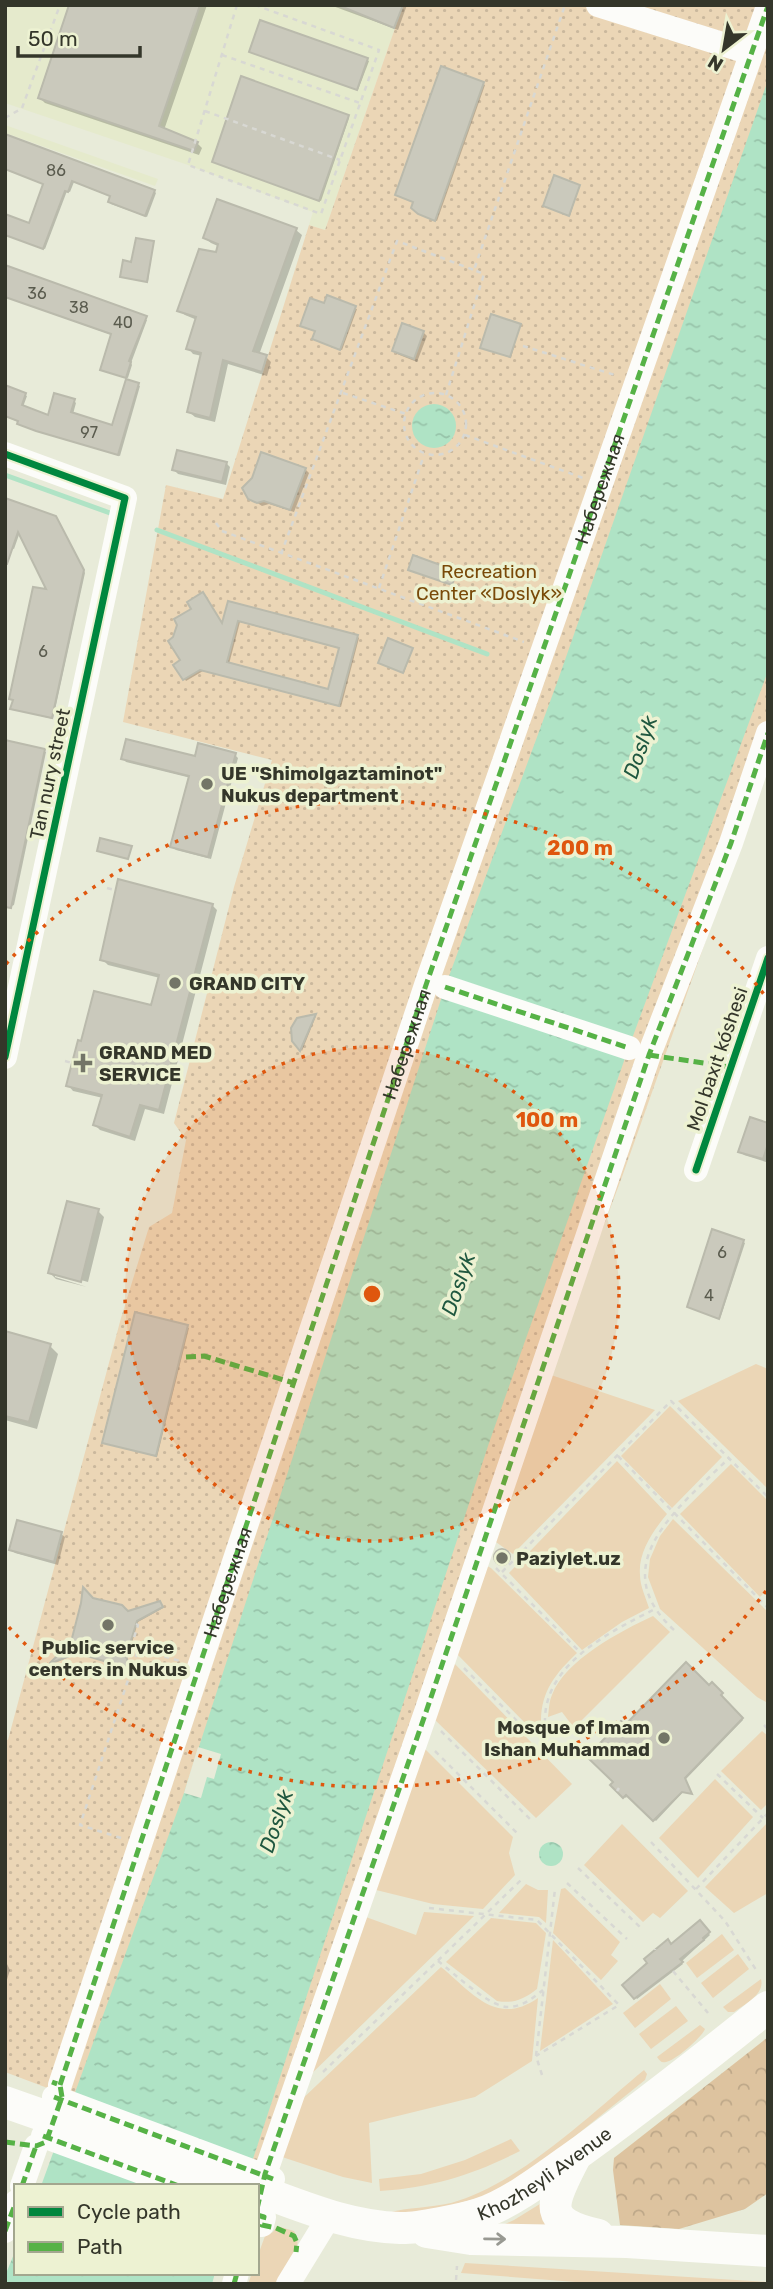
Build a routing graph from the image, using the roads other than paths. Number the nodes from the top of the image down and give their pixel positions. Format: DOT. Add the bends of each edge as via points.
graph roads {
  1 [pos="598,5"];
  2 [pos="768,6"];
  3 [pos="664,15"];
  4 [pos="751,53"];
  5 [pos="5,454"];
  6 [pos="768,733"];
  7 [pos="768,958"];
  8 [pos="13,972"];
  9 [pos="445,986"];
  10 [pos="629,1048"];
  11 [pos="5,1057"];
  12 [pos="696,1170"];
  13 [pos="768,2007"];
  14 [pos="42,2114"];
  15 [pos="577,2154"];
  16 [pos="23,2184"];
  17 [pos="175,2184"];
  18 [pos="226,2184"];
  19 [pos="263,2198"];
  20 [pos="14,2207"];
  21 [pos="329,2217"];
  22 [pos="402,2229"];
  23 [pos="5,2231"];
  24 [pos="627,2242"];
  25 [pos="768,2251"];
  26 [pos="288,2284"];
  1 -- 3 [label="street"];
  2 -- 4 [label="street, Набережная"];
  3 -- 4 [label="street"];
  4 -- 14 [label="street, Набережная" via="427,982 141,1844"];
  5 -- 8 [label="street, Tan nury street" via="125,498"];
  6 -- 19 [label="street" via="732,843 649,1055 291,2099"];
  7 -- 12 [label="street, Mol baxıt kóshesi"];
  8 -- 11 [label="street, Tan nury street"];
  9 -- 10 [label="street"];
  13 -- 15 [label="main road, Khozheyli Avenue"];
  14 -- 16 [label="street, Набережная"];
  14 -- 17 [label="street"];
  14 -- 18 [label="main road, Khozheyli Avenue"];
  15 -- 22 [label="main road, Khozheyli Avenue" via="526,2190 480,2214"];
  15 -- 24 [label="main road" via="555,2197 555,2210 562,2222 582,2232"];
  19 -- 21 [label="main road, Khozheyli Avenue"];
  20 -- 23 [label="street"];
  21 -- 22 [label="main road, Khozheyli Avenue"];
  21 -- 26 [label="street"];
  22 -- 24 [label="main road, one-way" via="471,2239"];
  24 -- 25 [label="main road"];
}
